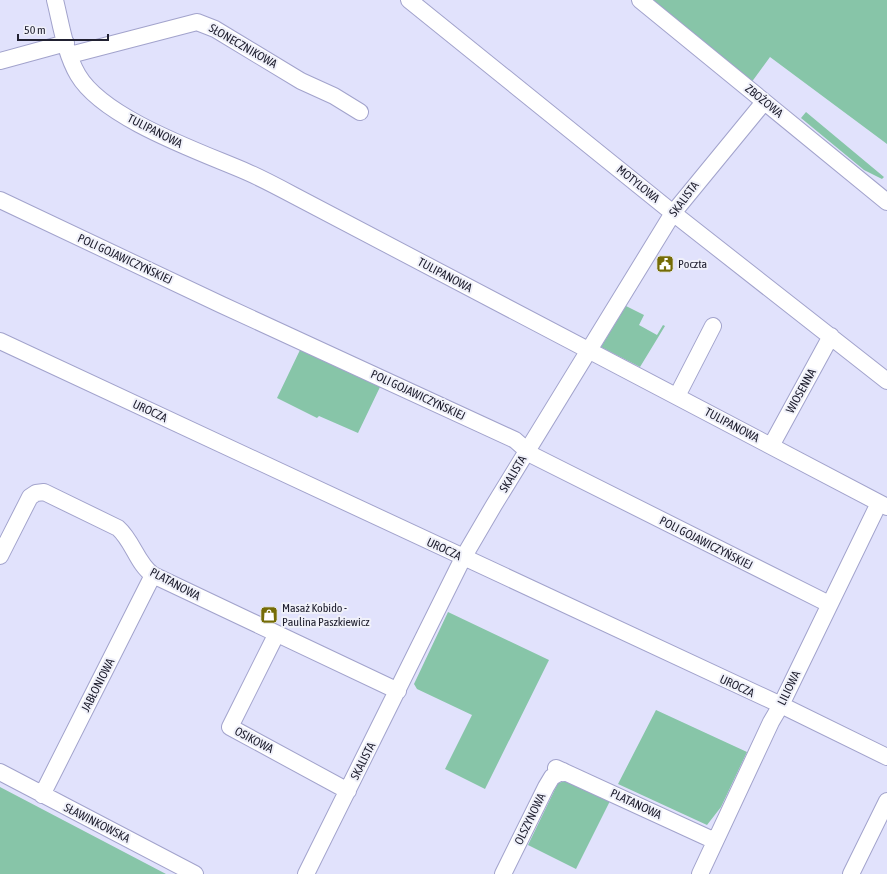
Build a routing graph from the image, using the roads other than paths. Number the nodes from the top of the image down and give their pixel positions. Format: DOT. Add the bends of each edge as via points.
graph roads {
  1 [pos="55,0"];
  2 [pos="409,0"];
  3 [pos="640,0"];
  4 [pos="68,49"];
  5 [pos="0,61"];
  6 [pos="764,102"];
  7 [pos="360,112"];
  8 [pos="0,200"];
  9 [pos="887,202"];
  10 [pos="673,213"];
  11 [pos="713,326"];
  12 [pos="831,336"];
  13 [pos="0,341"];
  14 [pos="588,350"];
  15 [pos="887,381"];
  16 [pos="677,396"];
  17 [pos="771,446"];
  18 [pos="527,451"];
  19 [pos="883,505"];
  20 [pos="0,556"];
  21 [pos="463,558"];
  22 [pos="153,575"];
  23 [pos="829,604"];
  24 [pos="276,635"];
  25 [pos="398,691"];
  26 [pos="781,705"];
  27 [pos="887,757"];
  28 [pos="560,769"];
  29 [pos="0,772"];
  30 [pos="348,791"];
  31 [pos="42,794"];
  32 [pos="887,801"];
  33 [pos="715,841"];
  34 [pos="195,874"];
  35 [pos="306,874"];
  36 [pos="503,874"];
  37 [pos="700,874"];
  38 [pos="851,874"];
  1 -- 4 [label="street, TULIPANOWA"];
  2 -- 10 [label="street, MOTYLOWA"];
  3 -- 6 [label="street, ZBOŻOWA"];
  4 -- 5 [label="street, SŁONECZNIKOWA"];
  4 -- 7 [label="street, SŁONECZNIKOWA" via="196,22 215,29"];
  4 -- 14 [label="street, TULIPANOWA" via="78,75 96,96 140,124 293,195"];
  6 -- 9 [label="street, ZBOŻOWA"];
  6 -- 10 [label="street, SKALISTA"];
  8 -- 18 [label="street, POLI GOJAWICZYŃSKIEJ" via="515,440"];
  10 -- 12 [label="street, MOTYLOWA"];
  10 -- 14 [label="street, SKALISTA"];
  11 -- 16 [label="street"];
  12 -- 15 [label="street, MOTYLOWA"];
  12 -- 17 [label="street, WIOSENNA"];
  13 -- 21 [label="street, UROCZA"];
  14 -- 16 [label="street, TULIPANOWA"];
  14 -- 18 [label="street, SKALISTA"];
  16 -- 17 [label="street, TULIPANOWA"];
  17 -- 19 [label="street, TULIPANOWA"];
  18 -- 21 [label="street, SKALISTA"];
  18 -- 23 [label="street, POLI GOJAWICZYŃSKIEJ"];
  19 -- 23 [label="street, LILIOWA"];
  20 -- 22 [label="street, PLATANOWA" via="30,497 44,492 118,528 124,533 147,571"];
  21 -- 25 [label="street, SKALISTA"];
  21 -- 26 [label="street, UROCZA"];
  22 -- 24 [label="street, PLATANOWA"];
  22 -- 31 [label="street, JABŁONIOWA"];
  23 -- 26 [label="street, LILIOWA"];
  24 -- 25 [label="street, PLATANOWA"];
  24 -- 30 [label="street, OSIKOWA" via="230,727"];
  25 -- 30 [label="street, SKALISTA"];
  26 -- 27 [label="street, UROCZA"];
  26 -- 33 [label="street, LILIOWA"];
  28 -- 33 [label="street, PLATANOWA"];
  28 -- 36 [label="street, OLSZYNOWA" via="546,787"];
  29 -- 31 [label="street, SŁAWINKOWSKA"];
  30 -- 35 [label="street, SKALISTA"];
  31 -- 34 [label="street, SŁAWINKOWSKA"];
  32 -- 38 [label="street"];
  33 -- 37 [label="street, LILIOWA"];
}
